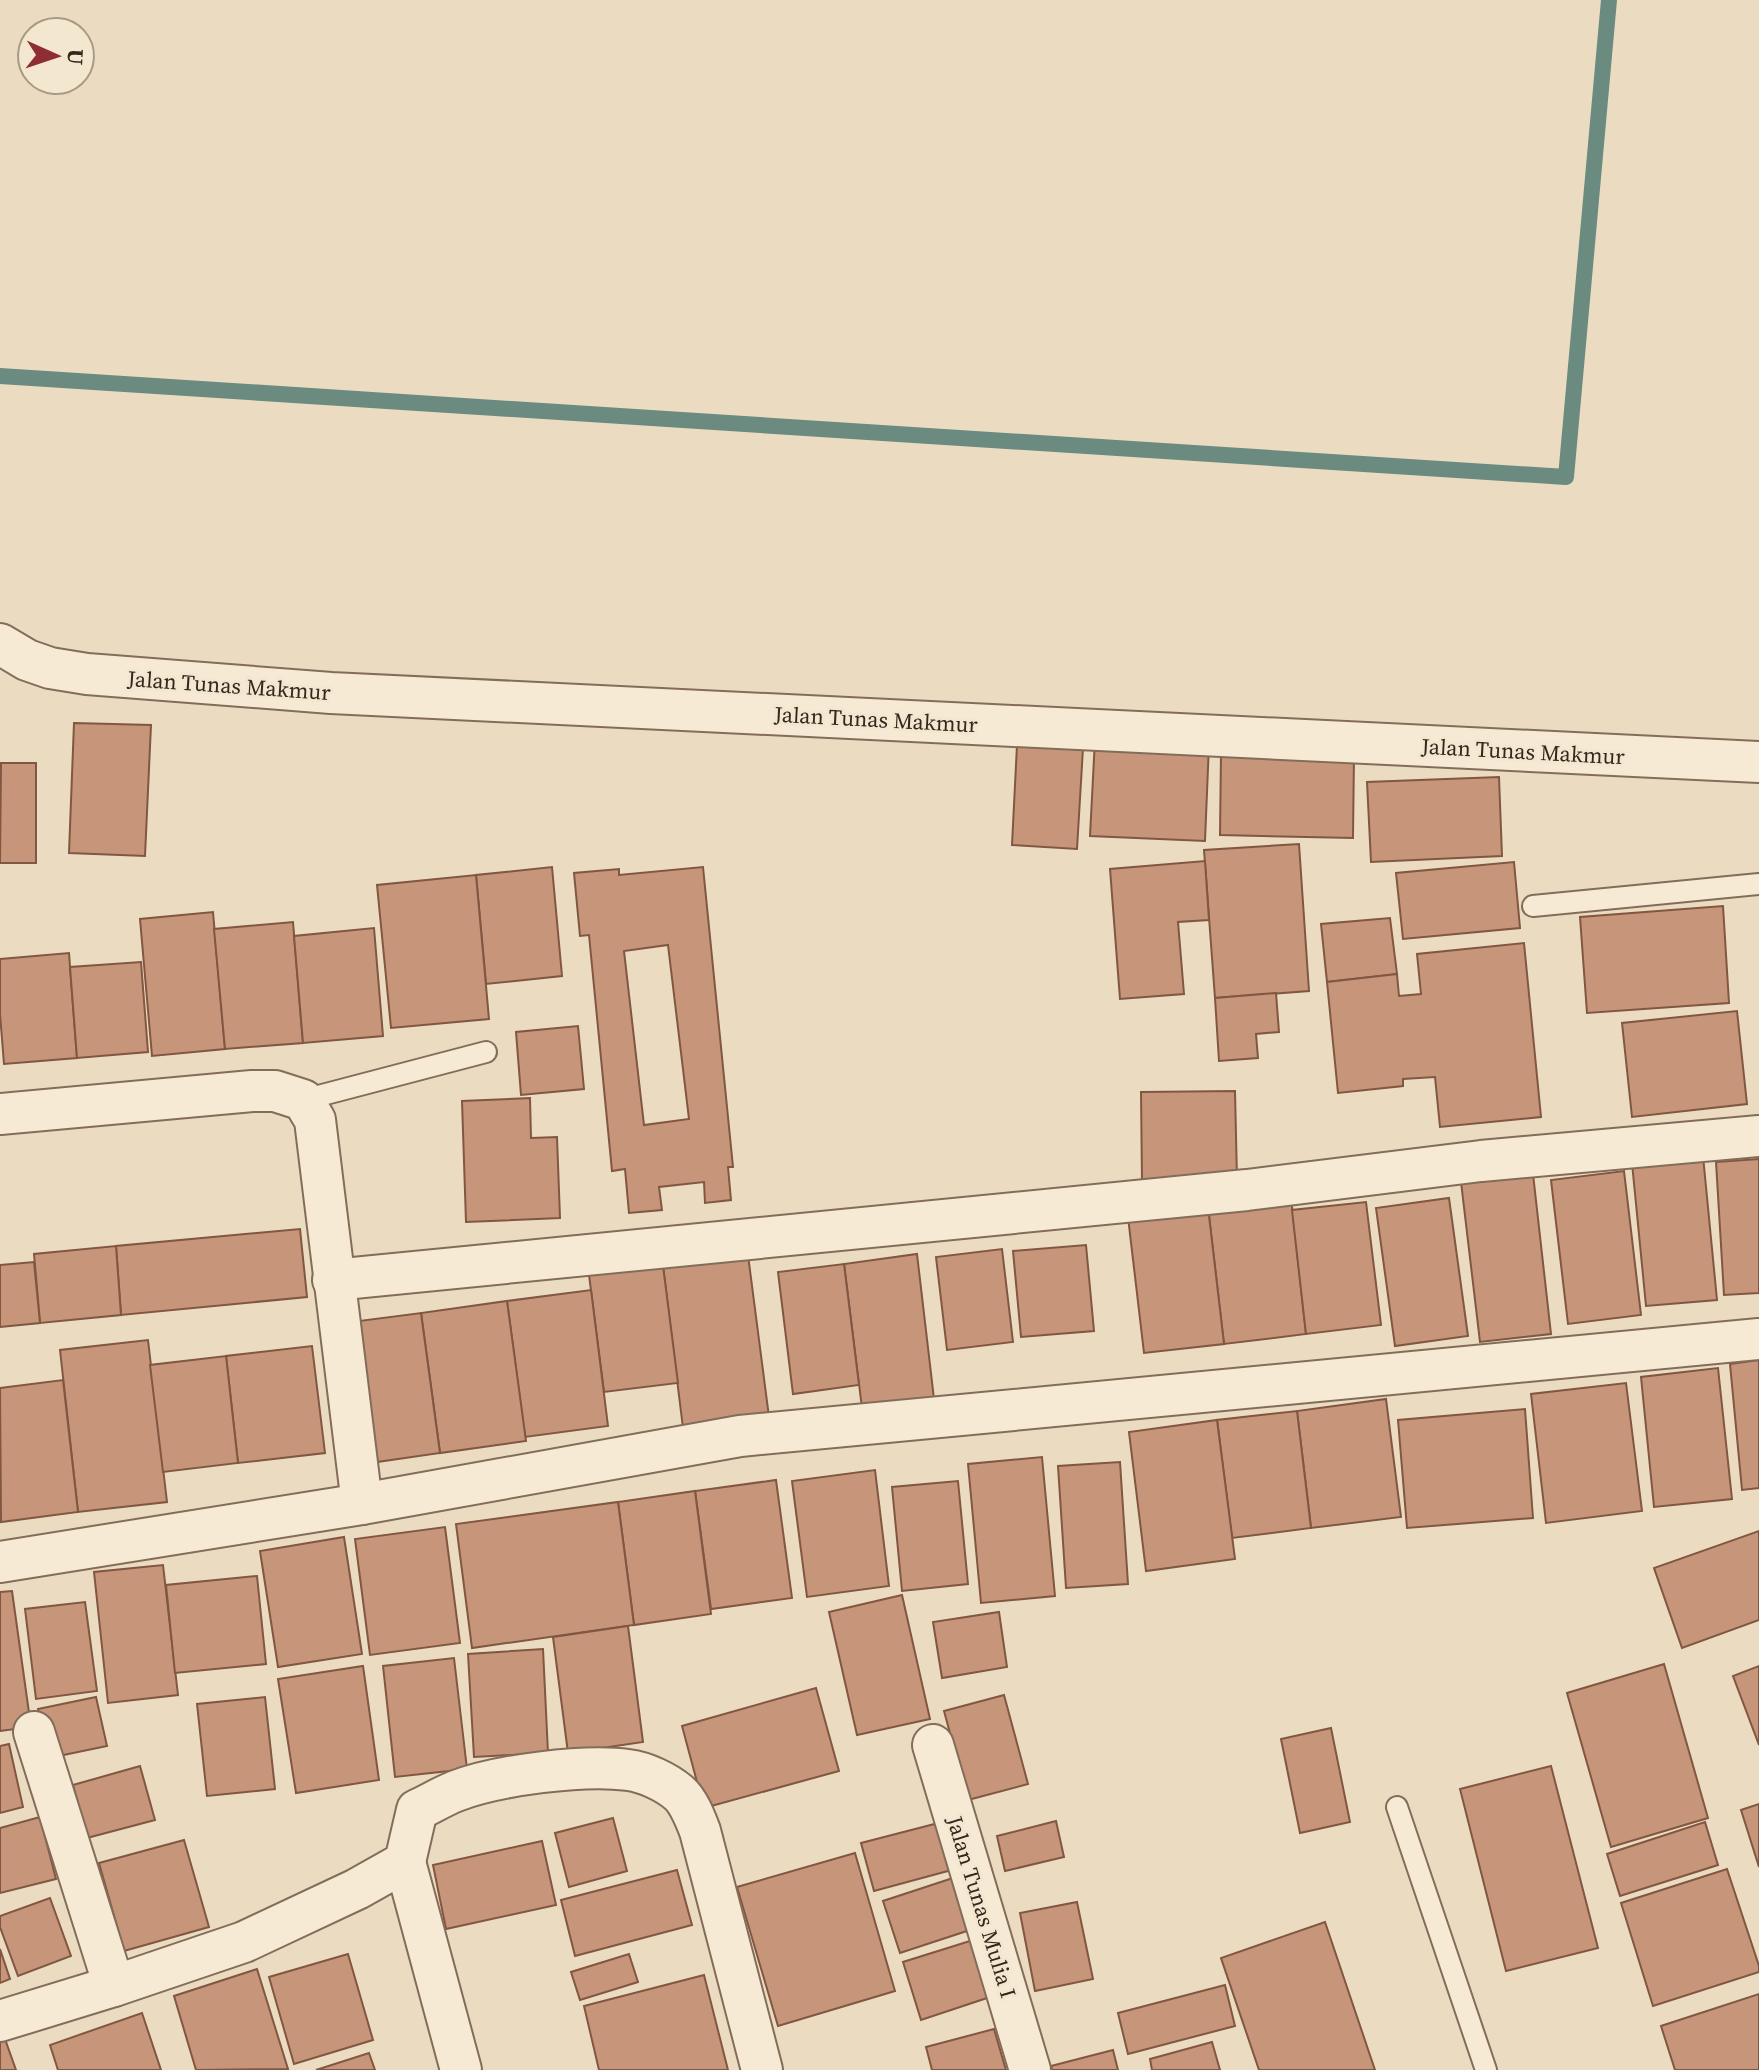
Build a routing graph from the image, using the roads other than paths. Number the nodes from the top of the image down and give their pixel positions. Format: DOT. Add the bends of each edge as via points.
graph roads {
  1 [pos="0,644"];
  2 [pos="1759,762"];
  3 [pos="1759,884"];
  4 [pos="1533,906"];
  5 [pos="486,1052"];
  6 [pos="303,1100"];
  7 [pos="0,1114"];
  8 [pos="1759,1136"];
  9 [pos="333,1280"];
  10 [pos="1759,1339"];
  11 [pos="362,1504"];
  12 [pos="0,1562"];
  13 [pos="34,1732"];
  14 [pos="933,1745"];
  15 [pos="1397,1807"];
  16 [pos="405,1862"];
  17 [pos="114,1986"];
  18 [pos="0,2021"];
  19 [pos="461,2070"];
  20 [pos="762,2070"];
  21 [pos="1030,2070"];
  22 [pos="1486,2070"];
  1 -- 2 [label="street, Jalan Tunas Makmur" via="50,668 87,674 331,693"];
  3 -- 4 [label="lane"];
  5 -- 6 [label="lane"];
  6 -- 7 [label="street" via="252,1091"];
  6 -- 9 [label="street" via="315,1120"];
  8 -- 9 [label="street"];
  9 -- 11 [label="street"];
  10 -- 11 [label="street" via="740,1436"];
  11 -- 12 [label="street"];
  13 -- 17 [label="street"];
  14 -- 21 [label="street, Jalan Tunas Mulia I"];
  15 -- 22 [label="lane"];
  16 -- 17 [label="street" via="244,1942"];
  16 -- 19 [label="street"];
  16 -- 20 [label="street" via="417,1810 485,1782 598,1768 661,1781 681,1794 700,1831"];
  17 -- 18 [label="street"];
}
